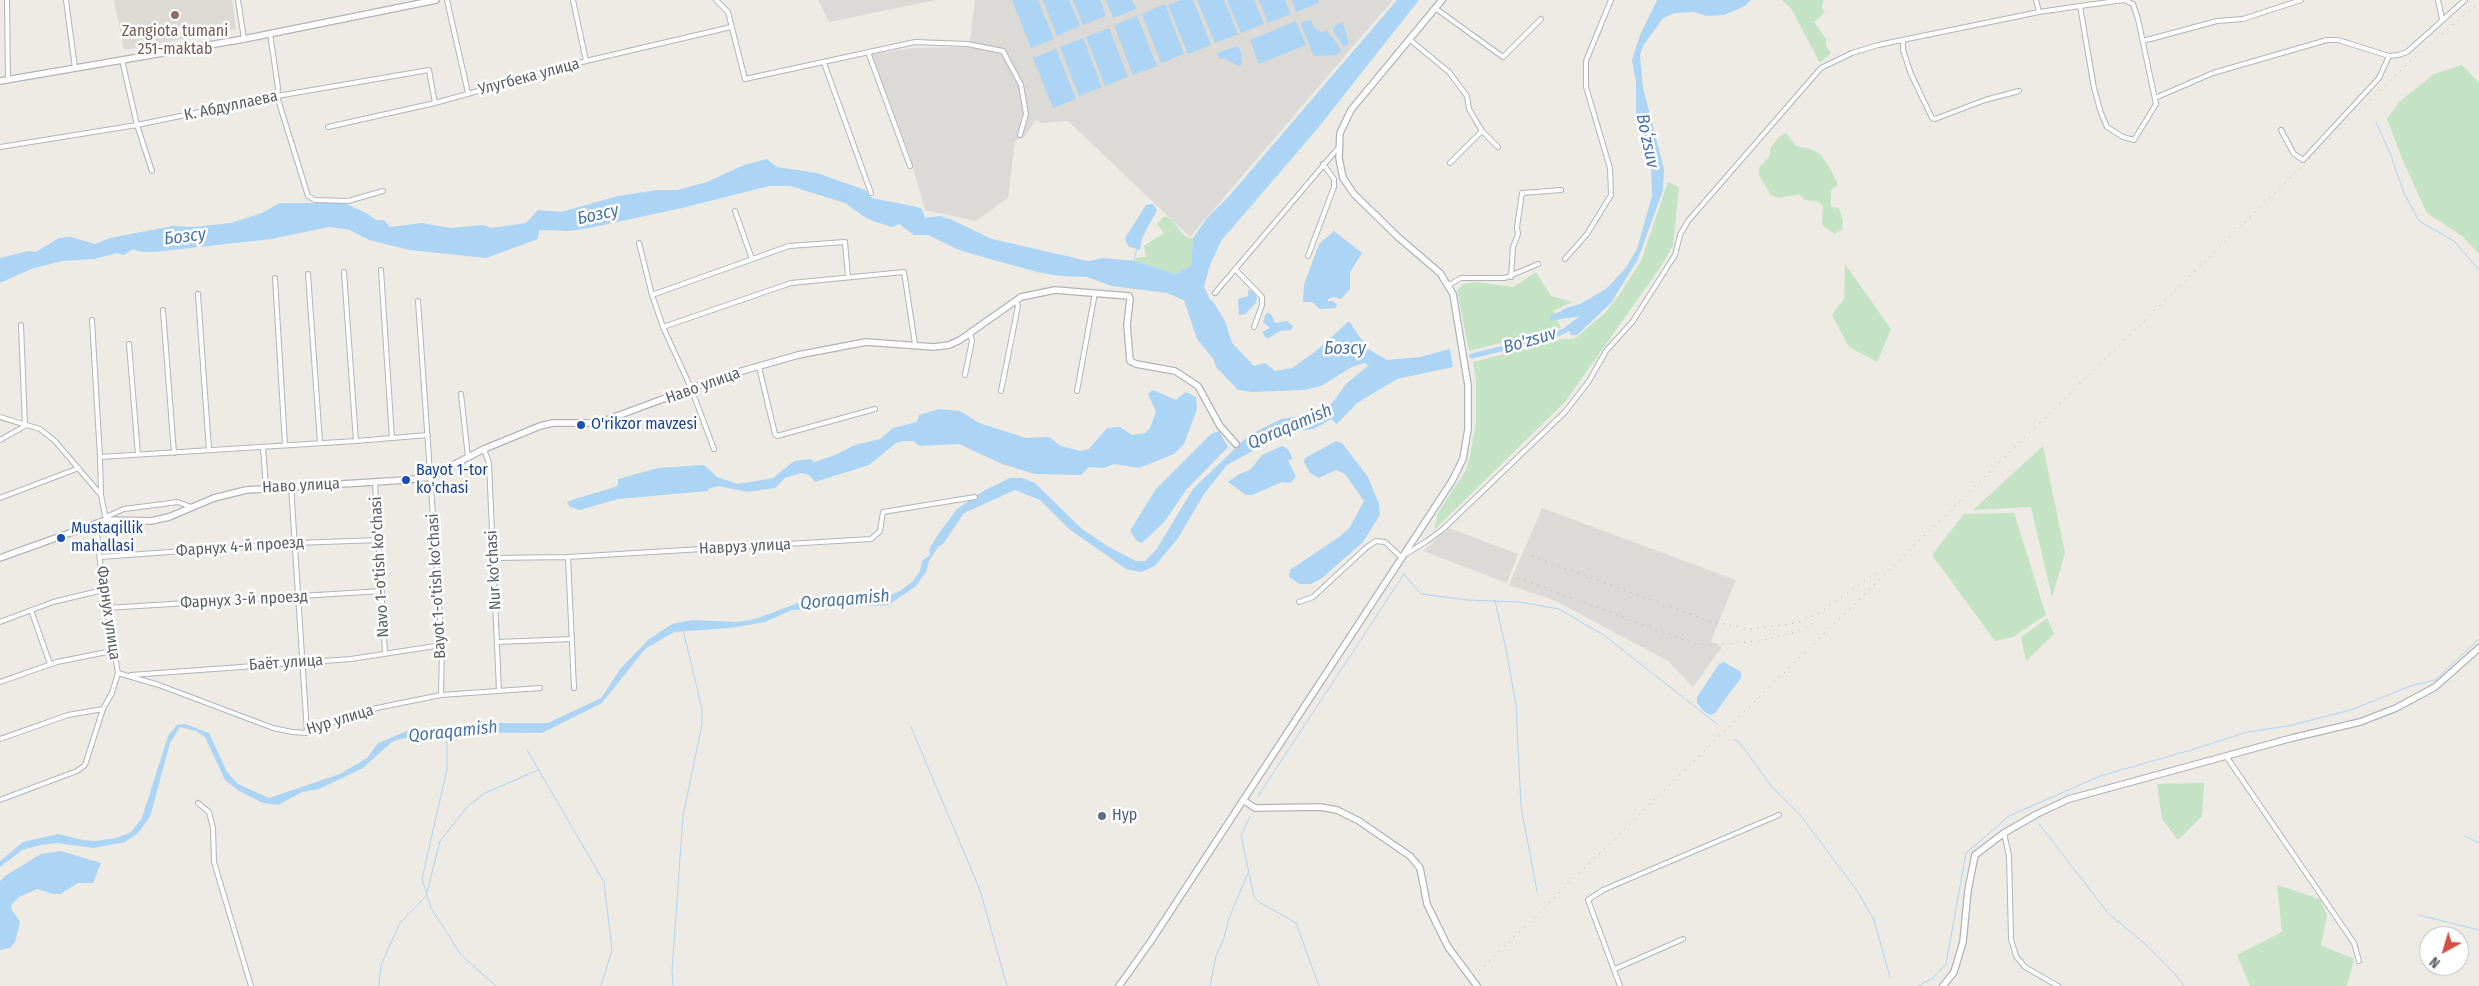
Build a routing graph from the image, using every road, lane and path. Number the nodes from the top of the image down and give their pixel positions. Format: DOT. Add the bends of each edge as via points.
graph roads {
  1 [pos="7,0"];
  2 [pos="66,0"];
  3 [pos="238,0"];
  4 [pos="436,0"];
  5 [pos="447,0"];
  6 [pos="573,0"];
  7 [pos="716,0"];
  8 [pos="1442,0"];
  9 [pos="1610,0"];
  10 [pos="2036,0"];
  11 [pos="2301,0"];
  12 [pos="2438,0"];
  13 [pos="2465,0"];
  14 [pos="2107,1"];
  15 [pos="2130,1"];
  16 [pos="2080,6"];
  17 [pos="1435,8"];
  18 [pos="2039,12"];
  19 [pos="2442,19"];
  20 [pos="1541,20"];
  21 [pos="731,26"];
  22 [pos="270,33"];
  23 [pos="244,38"];
  24 [pos="1409,39"];
  25 [pos="1903,40"];
  26 [pos="2143,41"];
  27 [pos="868,52"];
  28 [pos="2388,56"];
  29 [pos="122,60"];
  30 [pos="586,62"];
  31 [pos="824,63"];
  32 [pos="75,68"];
  33 [pos="8,79"];
  34 [pos="0,81"];
  35 [pos="2020,92"];
  36 [pos="468,93"];
  37 [pos="277,96"];
  38 [pos="2154,98"];
  39 [pos="436,103"];
  40 [pos="137,125"];
  41 [pos="328,127"];
  42 [pos="2281,130"];
  43 [pos="1482,131"];
  44 [pos="1020,135"];
  45 [pos="0,147"];
  46 [pos="1339,147"];
  47 [pos="1498,147"];
  48 [pos="1450,163"];
  49 [pos="1323,164"];
  50 [pos="910,166"];
  51 [pos="152,171"];
  52 [pos="1560,190"];
  53 [pos="383,191"];
  54 [pos="871,193"];
  55 [pos="735,211"];
  56 [pos="639,243"];
  57 [pos="1308,256"];
  58 [pos="752,258"];
  59 [pos="1565,259"];
  60 [pos="1538,264"];
  61 [pos="1235,269"];
  62 [pos="382,270"];
  63 [pos="344,272"];
  64 [pos="308,274"];
  65 [pos="848,277"];
  66 [pos="1511,277"];
  67 [pos="275,278"];
  68 [pos="1449,285"];
  69 [pos="1094,293"];
  70 [pos="1215,293"];
  71 [pos="198,294"];
  72 [pos="652,295"];
  73 [pos="418,301"];
  74 [pos="1016,301"];
  75 [pos="163,310"];
  76 [pos="92,320"];
  77 [pos="21,325"];
  78 [pos="1254,326"];
  79 [pos="663,327"];
  80 [pos="970,333"];
  81 [pos="129,344"];
  82 [pos="915,344"];
  83 [pos="759,366"];
  84 [pos="965,376"];
  85 [pos="691,388"];
  86 [pos="1001,391"];
  87 [pos="1077,391"];
  88 [pos="461,394"];
  89 [pos="875,409"];
  90 [pos="0,418"];
  91 [pos="25,426"];
  92 [pos="428,435"];
  93 [pos="392,438"];
  94 [pos="0,440"];
  95 [pos="356,441"];
  96 [pos="320,442"];
  97 [pos="1236,444"];
  98 [pos="285,445"];
  99 [pos="263,446"];
  100 [pos="484,449"];
  101 [pos="714,449"];
  102 [pos="209,450"];
  103 [pos="174,453"];
  104 [pos="138,455"];
  105 [pos="100,457"];
  106 [pos="468,457"];
  107 [pos="78,468"];
  108 [pos="430,476"];
  109 [pos="375,482"];
  110 [pos="291,486"];
  111 [pos="266,488"];
  112 [pos="101,495"];
  113 [pos="975,497"];
  114 [pos="0,498"];
  115 [pos="191,507"];
  116 [pos="106,518"];
  117 [pos="96,524"];
  118 [pos="379,540"];
  119 [pos="295,543"];
  120 [pos="100,557"];
  121 [pos="568,557"];
  122 [pos="1401,557"];
  123 [pos="0,558"];
  124 [pos="494,558"];
  125 [pos="103,590"];
  126 [pos="382,591"];
  127 [pos="298,596"];
  128 [pos="1298,602"];
  129 [pos="106,608"];
  130 [pos="31,610"];
  131 [pos="0,622"];
  132 [pos="572,639"];
  133 [pos="497,642"];
  134 [pos="442,645"];
  135 [pos="2479,648"];
  136 [pos="112,651"];
  137 [pos="386,653"];
  138 [pos="302,662"];
  139 [pos="50,664"];
  140 [pos="118,673"];
  141 [pos="129,675"];
  142 [pos="0,682"];
  143 [pos="540,688"];
  144 [pos="574,688"];
  145 [pos="499,692"];
  146 [pos="441,695"];
  147 [pos="103,709"];
  148 [pos="307,733"];
  149 [pos="0,739"];
  150 [pos="2226,756"];
  151 [pos="0,800"];
  152 [pos="1243,800"];
  153 [pos="198,803"];
  154 [pos="1255,808"];
  155 [pos="1236,811"];
  156 [pos="1779,815"];
  157 [pos="2004,833"];
  158 [pos="1683,939"];
  159 [pos="2359,961"];
  160 [pos="1615,970"];
  161 [pos="251,986"];
  162 [pos="1119,986"];
  163 [pos="1477,986"];
  164 [pos="1620,986"];
  165 [pos="1943,986"];
  166 [pos="2058,986"];
  1 -- 33 [label="street"];
  2 -- 32 [label="street"];
  3 -- 23 [label="street"];
  4 -- 22 [label="street"];
  5 -- 36 [label="street"];
  6 -- 30 [label="street"];
  7 -- 21 [label="street" via="728,12"];
  8 -- 17 [label="street"];
  9 -- 59 [label="street" via="1586,61 1586,87 1610,168 1611,195 1587,234"];
  10 -- 18 [label="street"];
  11 -- 26 [label="street" via="2243,19 2217,21"];
  12 -- 19 [label="street"];
  13 -- 19 [label="street"];
  14 -- 15 [label="street"];
  14 -- 16 [label="street"];
  15 -- 26 [label="street"];
  16 -- 18 [label="street"];
  16 -- 38 [label="street" via="2094,88 2107,127 2134,140 2156,104"];
  17 -- 20 [label="street" via="1503,56"];
  17 -- 24 [label="street"];
  18 -- 25 [label="street"];
  19 -- 28 [label="street" via="2407,52"];
  21 -- 30 [label="street, Улугбека улица"];
  21 -- 31 [label="street" via="745,79"];
  22 -- 23 [label="street"];
  22 -- 37 [label="street"];
  23 -- 29 [label="street"];
  24 -- 43 [label="street" via="1449,72 1467,96 1469,109"];
  24 -- 46 [label="street" via="1351,110 1343,125"];
  25 -- 35 [label="street" via="1911,74 1932,118"];
  25 -- 122 [label="street" via="1865,48 1821,68 1696,211 1680,235 1675,255 1633,321 1606,351 1589,381 1565,412 1442,530"];
  26 -- 38 [label="street"];
  27 -- 31 [label="street"];
  27 -- 44 [label="street" via="915,42 967,44 1003,51 1021,85 1026,114"];
  27 -- 50 [label="street"];
  28 -- 38 [label="street" via="2338,40 2326,40 2213,73"];
  28 -- 42 [label="street" via="2379,78 2303,160 2294,154"];
  29 -- 32 [label="street"];
  29 -- 40 [label="street"];
  30 -- 36 [label="street, Улугбека улица"];
  31 -- 54 [label="street"];
  32 -- 33 [label="street"];
  33 -- 34 [label="street"];
  36 -- 39 [label="street, Улугбека улица"];
  37 -- 39 [label="street, К. Абдуллаева" via="429,70"];
  37 -- 40 [label="street, К. Абдуллаева"];
  37 -- 53 [label="street" via="300,176 310,199 348,201"];
  39 -- 41 [label="street, Улугбека улица"];
  40 -- 45 [label="street, К. Абдуллаева"];
  40 -- 51 [label="street"];
  43 -- 47 [label="street"];
  43 -- 48 [label="street"];
  46 -- 49 [label="street"];
  46 -- 68 [label="street" via="1341,173 1351,190"];
  49 -- 57 [label="street" via="1334,179 1334,187"];
  49 -- 61 [label="street"];
  52 -- 66 [label="street" via="1522,193"];
  55 -- 58 [label="street"];
  56 -- 72 [label="street"];
  58 -- 65 [label="street" via="789,246 844,242"];
  58 -- 72 [label="street"];
  60 -- 66 [label="street"];
  61 -- 70 [label="street"];
  61 -- 78 [label="street" via="1262,297"];
  62 -- 93 [label="street"];
  63 -- 95 [label="street"];
  64 -- 96 [label="street"];
  65 -- 79 [label="street" via="791,283"];
  65 -- 82 [label="street" via="904,272"];
  66 -- 68 [label="street" via="1461,278"];
  67 -- 98 [label="street"];
  68 -- 122 [label="street" via="1467,368 1469,415 1466,444 1455,476"];
  69 -- 74 [label="street, Наво улица" via="1056,290 1038,292"];
  69 -- 87 [label="street"];
  69 -- 97 [label="street, Наво улица" via="1130,298 1127,325 1130,361 1176,371 1198,386 1220,426"];
  71 -- 102 [label="street"];
  72 -- 79 [label="street"];
  73 -- 92 [label="street, Bayot 1-o'tish ko'chasi"];
  74 -- 80 [label="street, Наво улица"];
  74 -- 86 [label="street" via="1018,306"];
  75 -- 103 [label="street"];
  76 -- 105 [label="street"];
  77 -- 91 [label="street"];
  79 -- 85 [label="street"];
  80 -- 82 [label="street, Наво улица" via="949,345"];
  80 -- 84 [label="street" via="972,341"];
  81 -- 104 [label="street"];
  82 -- 83 [label="street, Наво улица" via="866,342"];
  83 -- 85 [label="street, Наво улица"];
  83 -- 89 [label="street" via="777,436"];
  85 -- 100 [label="street, Наво улица" via="598,423 553,423"];
  85 -- 101 [label="street"];
  88 -- 106 [label="street"];
  90 -- 91 [label="street"];
  91 -- 94 [label="street"];
  91 -- 107 [label="street" via="40,429 56,441"];
  92 -- 93 [label="street"];
  92 -- 108 [label="street, Bayot 1-o'tish ko'chasi"];
  93 -- 95 [label="street"];
  95 -- 96 [label="street"];
  96 -- 98 [label="street"];
  98 -- 99 [label="street"];
  99 -- 102 [label="street"];
  99 -- 111 [label="street"];
  100 -- 106 [label="street, Наво улица"];
  100 -- 124 [label="street, Nur ko'chasi" via="489,463"];
  102 -- 103 [label="street"];
  103 -- 104 [label="street"];
  104 -- 105 [label="street"];
  105 -- 112 [label="street"];
  106 -- 108 [label="street, Наво улица"];
  107 -- 112 [label="street"];
  107 -- 114 [label="street"];
  108 -- 109 [label="street, Наво улица"];
  108 -- 134 [label="street, Bayot 1-o'tish ko'chasi"];
  109 -- 110 [label="street, Наво улица"];
  109 -- 118 [label="street, Navo 1-o'tish ko'chasi"];
  110 -- 111 [label="street, Наво улица"];
  110 -- 119 [label="street"];
  111 -- 115 [label="street, Наво улица" via="246,490"];
  112 -- 116 [label="street"];
  113 -- 121 [label="street, Навруз улица" via="883,512 880,531 871,539"];
  115 -- 116 [label="street, Наво улица" via="151,521"];
  115 -- 116 [label="street" via="178,502 124,509"];
  116 -- 117 [label="street"];
  117 -- 120 [label="street, Фарнух улица"];
  117 -- 123 [label="street"];
  118 -- 119 [label="street, Фарнух 4-й проезд"];
  118 -- 126 [label="street, Navo 1-o'tish ko'chasi"];
  119 -- 120 [label="street, Фарнух 4-й проезд"];
  119 -- 127 [label="street"];
  120 -- 125 [label="street, Фарнух улица"];
  121 -- 124 [label="street, Навруз улица"];
  121 -- 132 [label="street"];
  122 -- 128 [label="street" via="1385,542 1376,541 1313,597"];
  122 -- 152 [label="street"];
  124 -- 133 [label="street, Nur ko'chasi"];
  125 -- 129 [label="street, Фарнух улица"];
  125 -- 130 [label="street"];
  126 -- 127 [label="street, Фарнух 3-й проезд"];
  126 -- 137 [label="street, Navo 1-o'tish ko'chasi"];
  127 -- 129 [label="street, Фарнух 3-й проезд"];
  127 -- 138 [label="street"];
  129 -- 136 [label="street, Фарнух улица"];
  130 -- 131 [label="street"];
  130 -- 139 [label="street"];
  132 -- 133 [label="street"];
  132 -- 144 [label="street"];
  133 -- 145 [label="street, Nur ko'chasi"];
  134 -- 137 [label="street, Баёт улица"];
  134 -- 146 [label="street, Bayot 1-o'tish ko'chasi"];
  135 -- 150 [label="street" via="2435,687 2396,708 2360,722"];
  136 -- 139 [label="street"];
  136 -- 140 [label="street, Фарнух улица"];
  137 -- 138 [label="street, Баёт улица"];
  138 -- 141 [label="street, Баёт улица"];
  138 -- 148 [label="street"];
  139 -- 142 [label="street"];
  140 -- 141 [label="street, Нур улица"];
  140 -- 147 [label="street"];
  141 -- 148 [label="street, Нур улица" via="273,728"];
  143 -- 145 [label="street, Нур улица"];
  145 -- 146 [label="street, Нур улица"];
  146 -- 148 [label="street, Нур улица" via="362,711"];
  147 -- 149 [label="street" via="68,715"];
  147 -- 151 [label="street" via="85,765 77,772"];
  150 -- 157 [label="street" via="2069,800"];
  150 -- 159 [label="street" via="2354,943"];
  152 -- 154 [label="street"];
  152 -- 155 [label="street"];
  153 -- 161 [label="street" via="209,812 214,862"];
  154 -- 155 [label="street" via="1244,807"];
  154 -- 163 [label="street" via="1320,807 1337,810 1359,820 1410,856 1420,868 1427,904 1448,948"];
  155 -- 162 [label="street"];
  156 -- 160 [label="street" via="1595,894 1588,900"];
  157 -- 165 [label="street" via="1975,855 1963,942 1954,972"];
  157 -- 166 [label="street" via="2009,856 2011,939 2016,956 2025,967"];
  158 -- 160 [label="street"];
  160 -- 164 [label="street"];
}
